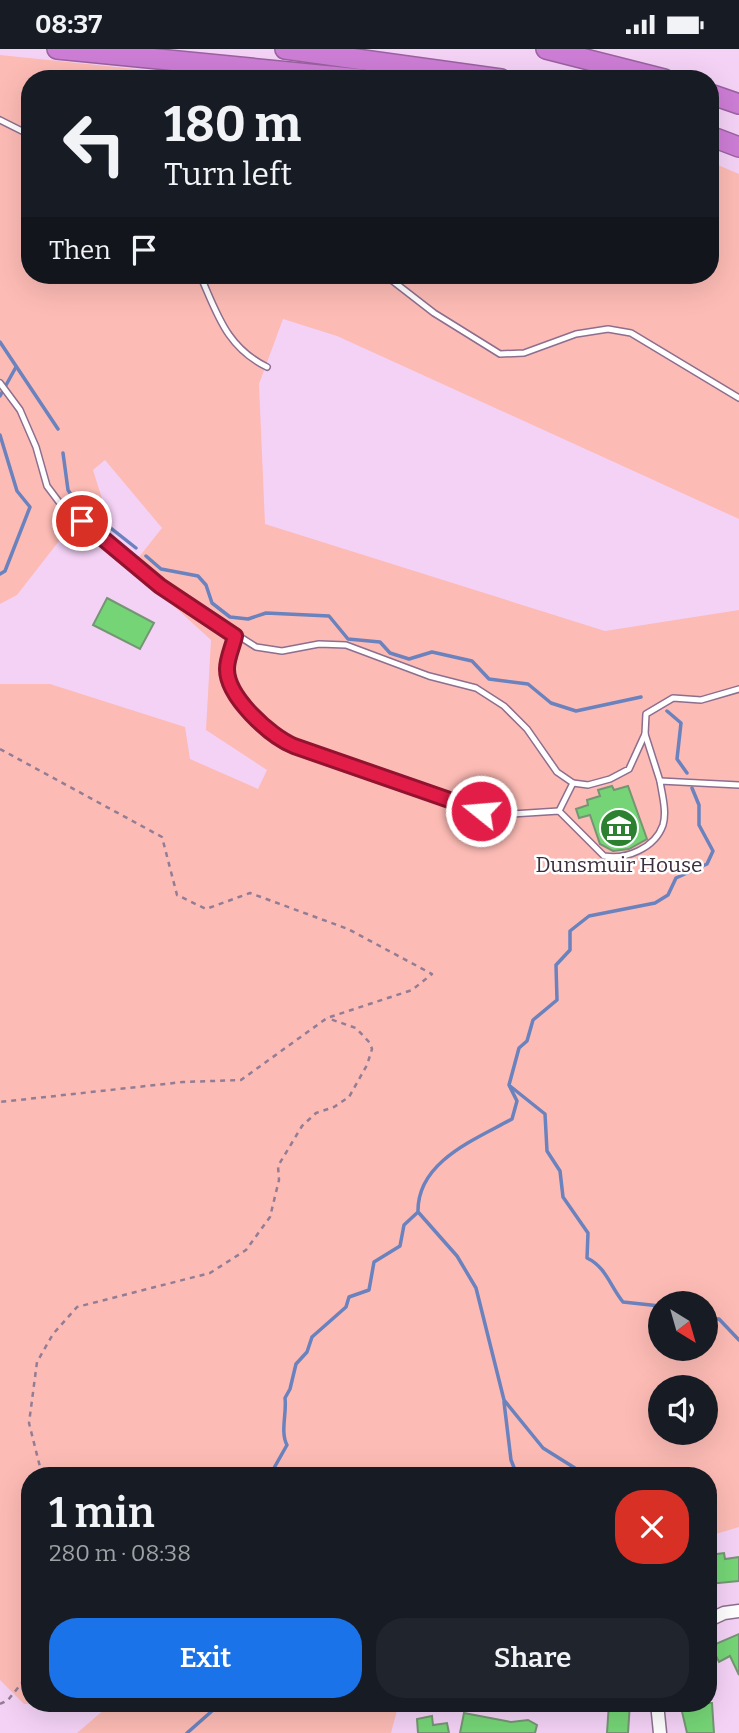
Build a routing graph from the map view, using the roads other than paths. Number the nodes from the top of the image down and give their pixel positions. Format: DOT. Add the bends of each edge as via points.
graph roads {
  1 [pos="57,49"];
  2 [pos="285,49"];
  3 [pos="546,49"];
  4 [pos="585,49"];
  5 [pos="624,67"];
  6 [pos="270,70"];
  7 [pos="436,70"];
  8 [pos="634,70"];
  9 [pos="719,97"];
  10 [pos="739,104"];
  11 [pos="0,120"];
  12 [pos="21,130"];
  13 [pos="719,139"];
  14 [pos="739,147"];
  15 [pos="204,284"];
  16 [pos="397,284"];
  17 [pos="267,367"];
  18 [pos="0,384"];
  19 [pos="739,398"];
  20 [pos="235,636"];
  21 [pos="739,689"];
  22 [pos="645,734"];
  23 [pos="660,781"];
  24 [pos="573,783"];
  25 [pos="739,785"];
  26 [pos="559,811"];
  27 [pos="739,1611"];
  28 [pos="717,1616"];
  29 [pos="658,1712"];
  30 [pos="660,1733"];
  1 -- 6 [label="highway"];
  2 -- 7 [label="highway"];
  3 -- 5 [label="highway"];
  4 -- 5 [label="highway"];
  5 -- 8 [label="highway"];
  9 -- 10 [label="highway"];
  11 -- 12 [label="lane"];
  13 -- 14 [label="highway"];
  15 -- 17 [label="lane" via="229,339"];
  16 -- 19 [label="lane" via="500,354 523,353 576,334 608,329 631,333"];
  18 -- 20 [label="lane" via="26,422 47,486 65,510 160,586"];
  20 -- 24 [label="lane" via="256,647 282,650 319,644 346,646 476,688 504,706 527,729 557,772"];
  20 -- 26 [label="lane" via="227,668 231,685 260,725 282,742 465,807 498,815"];
  21 -- 22 [label="lane" via="701,700 673,698 646,714"];
  22 -- 23 [label="lane"];
  22 -- 24 [label="lane" via="629,769 599,782"];
  23 -- 25 [label="lane"];
  23 -- 26 [label="lane" via="662,827 653,841 631,853 604,856"];
  24 -- 26 [label="lane"];
  27 -- 28 [label="street"];
  29 -- 30 [label="street"];
}
